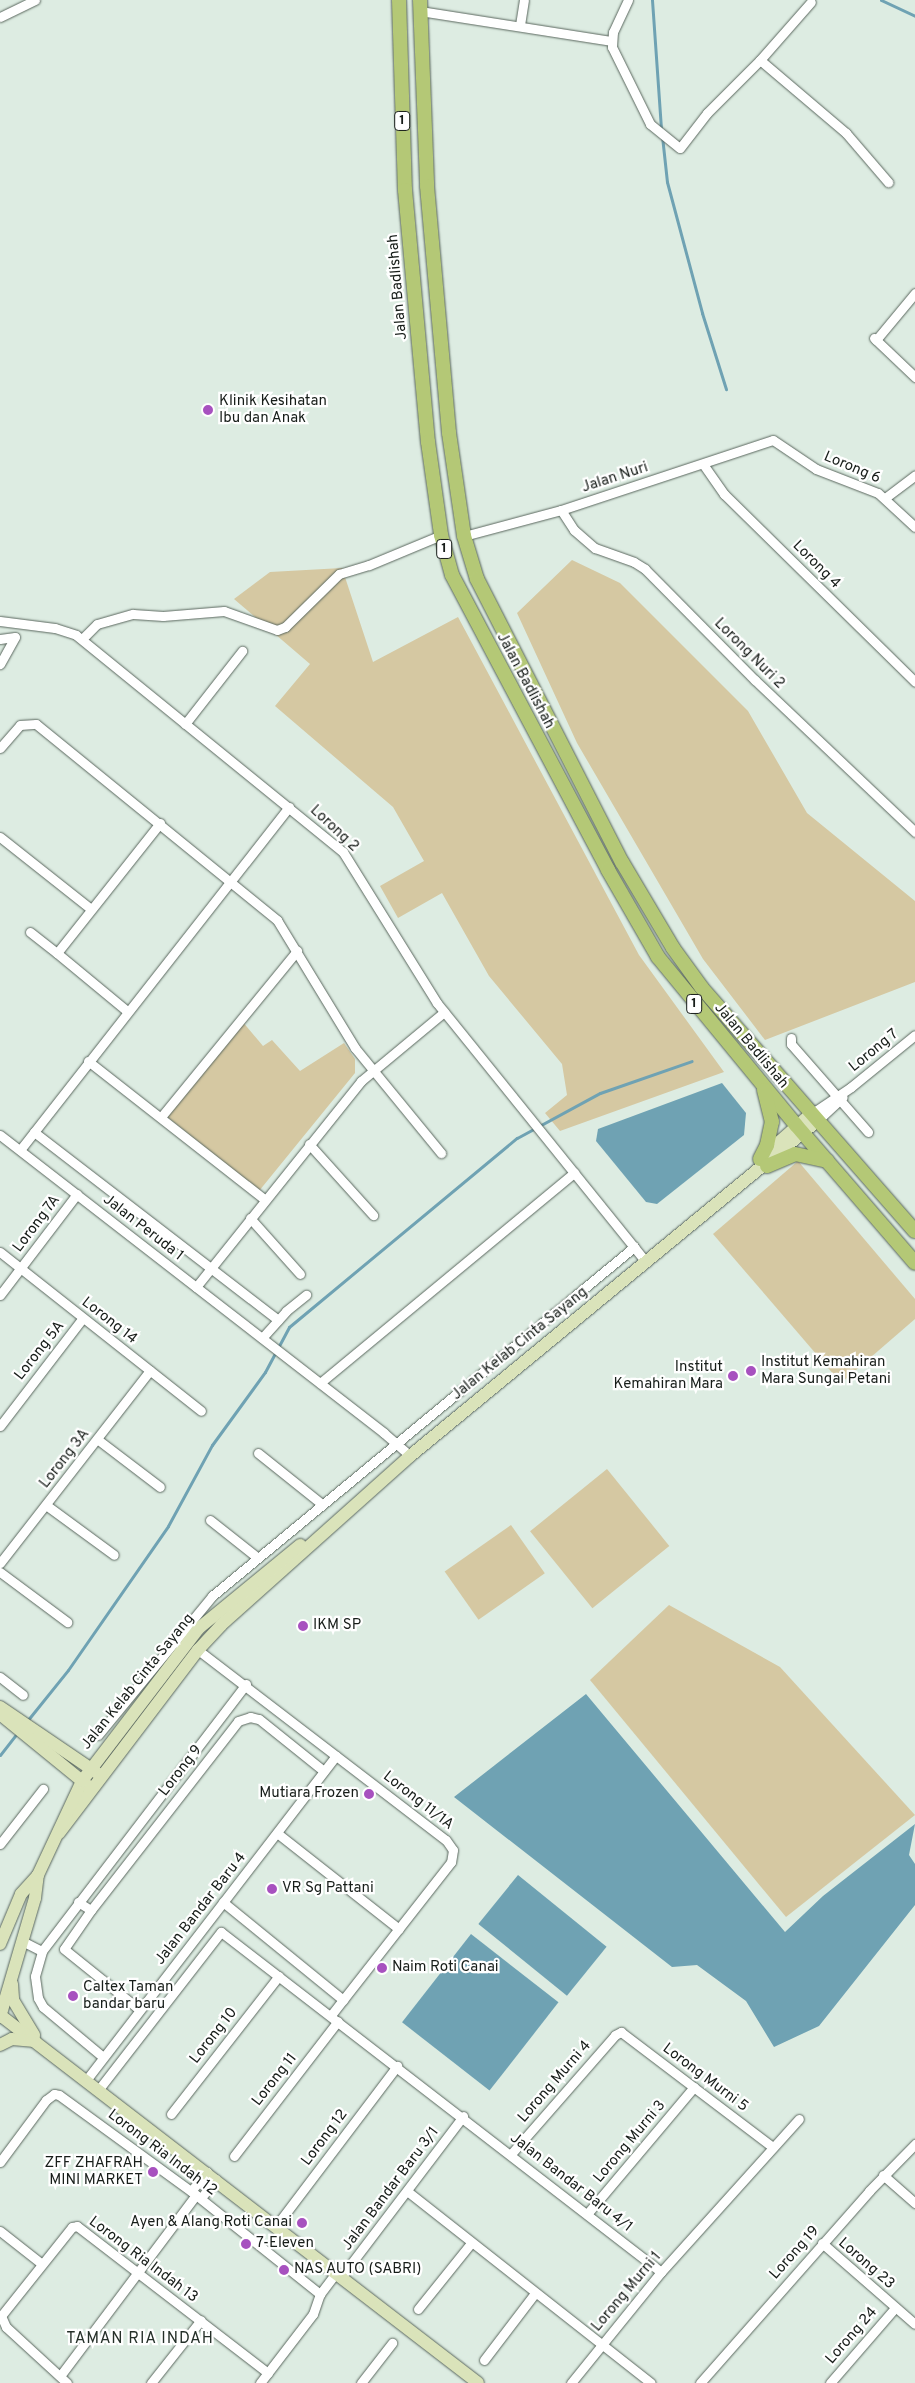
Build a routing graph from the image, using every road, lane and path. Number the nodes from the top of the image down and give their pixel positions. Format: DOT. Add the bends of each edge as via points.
graph roads {
  1 [pos="35,0"];
  2 [pos="391,0"];
  3 [pos="399,0"];
  4 [pos="524,0"];
  5 [pos="628,0"];
  6 [pos="811,2"];
  7 [pos="420,6"];
  8 [pos="0,17"];
  9 [pos="520,25"];
  10 [pos="611,41"];
  11 [pos="400,51"];
  12 [pos="760,60"];
  13 [pos="888,182"];
  14 [pos="915,293"];
  15 [pos="915,377"];
  16 [pos="773,440"];
  17 [pos="703,464"];
  18 [pos="915,475"];
  19 [pos="886,498"];
  20 [pos="561,510"];
  21 [pos="915,527"];
  22 [pos="441,535"];
  23 [pos="464,536"];
  24 [pos="0,621"];
  25 [pos="82,639"];
  26 [pos="0,640"];
  27 [pos="242,651"];
  28 [pos="0,664"];
  29 [pos="915,682"];
  30 [pos="185,724"];
  31 [pos="0,748"];
  32 [pos="289,807"];
  33 [pos="160,823"];
  34 [pos="914,830"];
  35 [pos="0,837"];
  36 [pos="622,862"];
  37 [pos="608,870"];
  38 [pos="231,881"];
  39 [pos="91,909"];
  40 [pos="30,932"];
  41 [pos="297,951"];
  42 [pos="57,953"];
  43 [pos="127,1011"];
  44 [pos="444,1012"];
  45 [pos="915,1035"];
  46 [pos="791,1038"];
  47 [pos="88,1061"];
  48 [pos="371,1071"];
  49 [pos="762,1084"];
  50 [pos="838,1098"];
  51 [pos="161,1117"];
  52 [pos="814,1118"];
  53 [pos="800,1130"];
  54 [pos="34,1132"];
  55 [pos="868,1132"];
  56 [pos="0,1135"];
  57 [pos="309,1144"];
  58 [pos="20,1150"];
  59 [pos="442,1153"];
  60 [pos="828,1161"];
  61 [pos="764,1162"];
  62 [pos="574,1173"];
  63 [pos="77,1194"];
  64 [pos="265,1200"];
  65 [pos="373,1214"];
  66 [pos="250,1218"];
  67 [pos="915,1231"];
  68 [pos="634,1247"];
  69 [pos="0,1252"];
  70 [pos="646,1262"];
  71 [pos="915,1263"];
  72 [pos="20,1268"];
  73 [pos="209,1269"];
  74 [pos="300,1274"];
  75 [pos="196,1287"];
  76 [pos="0,1294"];
  77 [pos="306,1295"];
  78 [pos="83,1318"];
  79 [pos="278,1320"];
  80 [pos="266,1341"];
  81 [pos="150,1370"];
  82 [pos="320,1383"];
  83 [pos="201,1411"];
  84 [pos="0,1426"];
  85 [pos="97,1439"];
  86 [pos="395,1442"];
  87 [pos="258,1453"];
  88 [pos="410,1456"];
  89 [pos="160,1487"];
  90 [pos="46,1504"];
  91 [pos="322,1504"];
  92 [pos="340,1516"];
  93 [pos="210,1520"];
  94 [pos="114,1555"];
  95 [pos="258,1558"];
  96 [pos="0,1564"];
  97 [pos="0,1572"];
  98 [pos="67,1622"];
  99 [pos="198,1650"];
  100 [pos="0,1677"];
  101 [pos="246,1684"];
  102 [pos="23,1695"];
  103 [pos="0,1707"];
  104 [pos="6,1716"];
  105 [pos="98,1735"];
  106 [pos="39,1740"];
  107 [pos="194,1751"];
  108 [pos="336,1756"];
  109 [pos="207,1761"];
  110 [pos="90,1768"];
  111 [pos="324,1771"];
  112 [pos="103,1778"];
  113 [pos="82,1781"];
  114 [pos="43,1789"];
  115 [pos="94,1790"];
  116 [pos="277,1832"];
  117 [pos="59,1834"];
  118 [pos="0,1844"];
  119 [pos="38,1875"];
  120 [pos="78,1902"];
  121 [pos="223,1902"];
  122 [pos="91,1910"];
  123 [pos="399,1929"];
  124 [pos="217,1934"];
  125 [pos="22,1941"];
  126 [pos="0,1944"];
  127 [pos="42,1952"];
  128 [pos="11,1975"];
  129 [pos="279,1976"];
  130 [pos="343,2000"];
  131 [pos="140,2010"];
  132 [pos="0,2016"];
  133 [pos="334,2018"];
  134 [pos="621,2032"];
  135 [pos="38,2041"];
  136 [pos="0,2045"];
  137 [pos="103,2057"];
  138 [pos="397,2066"];
  139 [pos="86,2079"];
  140 [pos="694,2087"];
  141 [pos="99,2089"];
  142 [pos="171,2114"];
  143 [pos="463,2116"];
  144 [pos="799,2119"];
  145 [pos="915,2144"];
  146 [pos="772,2146"];
  147 [pos="510,2154"];
  148 [pos="234,2156"];
  149 [pos="0,2162"];
  150 [pos="211,2175"];
  151 [pos="883,2175"];
  152 [pos="407,2192"];
  153 [pos="196,2195"];
  154 [pos="915,2203"];
  155 [pos="587,2214"];
  156 [pos="276,2226"];
  157 [pos="0,2231"];
  158 [pos="471,2243"];
  159 [pos="822,2243"];
  160 [pos="42,2264"];
  161 [pos="138,2271"];
  162 [pos="661,2272"];
  163 [pos="339,2275"];
  164 [pos="320,2294"];
  165 [pos="535,2294"];
  166 [pos="896,2308"];
  167 [pos="418,2309"];
  168 [pos="201,2320"];
  169 [pos="915,2324"];
  170 [pos="392,2343"];
  171 [pos="602,2344"];
  172 [pos="484,2360"];
  173 [pos="268,2373"];
  174 [pos="60,2376"];
  175 [pos="67,2383"];
  176 [pos="151,2383"];
  177 [pos="260,2383"];
  178 [pos="360,2383"];
  179 [pos="478,2383"];
  180 [pos="571,2383"];
  181 [pos="651,2383"];
  182 [pos="700,2383"];
  183 [pos="830,2383"];
  1 -- 8 [label="street"];
  2 -- 11 [label="main road"];
  3 -- 11 [label="main road, Jalan Badlishah / 1"];
  4 -- 9 [label="street"];
  5 -- 10 [label="street"];
  6 -- 12 [label="street"];
  7 -- 9 [label="street"];
  7 -- 23 [label="main road, Jalan Badlishah / 1" via="427,189 449,433"];
  9 -- 10 [label="street"];
  10 -- 12 [label="street" via="642,108 656,130 680,148 707,113"];
  11 -- 22 [label="main road, Jalan Badlishah / 1" via="405,190 428,442"];
  12 -- 13 [label="street" via="850,137"];
  14 -- 15 [label="street" via="875,339"];
  16 -- 17 [label="street, Jalan Nuri"];
  16 -- 19 [label="street, Lorong 6" via="816,468"];
  17 -- 20 [label="street, Jalan Nuri"];
  17 -- 29 [label="street, Lorong 4" via="724,494"];
  18 -- 19 [label="street"];
  19 -- 21 [label="street, Lorong 6"];
  20 -- 23 [label="street, Jalan Nuri"];
  20 -- 34 [label="street, Lorong Nuri 2" via="574,530 595,548 645,569 754,680"];
  22 -- 25 [label="street" via="339,574 285,627 277,630 224,611 133,614 97,624"];
  22 -- 37 [label="main road, Jalan Badlishah / 1" via="461,594"];
  23 -- 36 [label="main road, Jalan Badlishah / 1" via="472,566 498,624"];
  24 -- 25 [label="street" via="55,628"];
  25 -- 30 [label="street, Lorong 2"];
  26 -- 28 [label="street" via="15,637 14,644"];
  27 -- 30 [label="street"];
  30 -- 32 [label="street, Lorong 2"];
  31 -- 33 [label="street" via="20,725 36,724"];
  32 -- 38 [label="street"];
  32 -- 44 [label="street, Lorong 2" via="343,852"];
  33 -- 38 [label="street"];
  33 -- 39 [label="street"];
  35 -- 39 [label="street"];
  36 -- 37 [label="main road"];
  36 -- 52 [label="main road, Jalan Badlishah / 1" via="673,948 702,988"];
  37 -- 49 [label="main road, Jalan Badlishah / 1" via="669,973"];
  38 -- 41 [label="street" via="277,920"];
  38 -- 43 [label="street"];
  39 -- 42 [label="street"];
  40 -- 42 [label="street"];
  41 -- 48 [label="street"];
  41 -- 51 [label="street"];
  42 -- 43 [label="street"];
  43 -- 47 [label="street"];
  44 -- 48 [label="street"];
  44 -- 62 [label="street, Lorong 2"];
  45 -- 50 [label="street, Lorong 7"];
  46 -- 50 [label="street" via="791,1044"];
  47 -- 51 [label="street"];
  47 -- 54 [label="street"];
  48 -- 57 [label="street"];
  48 -- 59 [label="street"];
  49 -- 53 [label="main road, Jalan Badlishah / 1"];
  49 -- 61 [label="main road" via="772,1122"];
  50 -- 52 [label="street, Lorong 7"];
  50 -- 55 [label="street"];
  51 -- 64 [label="street"];
  52 -- 53 [label="main road, Jalan Kelab Cinta Sayang"];
  52 -- 67 [label="main road, Jalan Badlishah / 1"];
  53 -- 60 [label="main road, Jalan Badlishah / 1"];
  53 -- 61 [label="main road, Jalan Kelab Cinta Sayang"];
  54 -- 58 [label="street"];
  54 -- 73 [label="street"];
  56 -- 58 [label="street, Jalan Peruda 1"];
  57 -- 64 [label="street"];
  57 -- 65 [label="street"];
  58 -- 63 [label="street, Jalan Peruda 1"];
  60 -- 61 [label="main road" via="795,1154"];
  60 -- 71 [label="main road, Jalan Badlishah / 1"];
  61 -- 70 [label="main road, Jalan Kelab Cinta Sayang"];
  62 -- 68 [label="street, Lorong 2"];
  62 -- 82 [label="street"];
  63 -- 72 [label="street, Lorong 7A"];
  63 -- 75 [label="street, Jalan Peruda 1"];
  64 -- 66 [label="street"];
  66 -- 73 [label="street"];
  66 -- 74 [label="street"];
  68 -- 70 [label="street, Lorong 2"];
  68 -- 86 [label="street"];
  69 -- 72 [label="street, Lorong 14"];
  70 -- 88 [label="main road, Jalan Kelab Cinta Sayang"];
  72 -- 76 [label="street, Lorong 7A"];
  72 -- 78 [label="street, Lorong 14"];
  73 -- 75 [label="street"];
  73 -- 79 [label="street"];
  75 -- 80 [label="street, Jalan Peruda 1"];
  77 -- 79 [label="street"];
  78 -- 81 [label="street, Lorong 14"];
  78 -- 84 [label="street, Lorong 5A"];
  79 -- 80 [label="street"];
  80 -- 82 [label="street, Jalan Peruda 1"];
  81 -- 83 [label="street, Lorong 14"];
  81 -- 85 [label="street, Lorong 3A"];
  82 -- 86 [label="street, Jalan Peruda 1"];
  85 -- 89 [label="street"];
  85 -- 90 [label="street, Lorong 3A"];
  86 -- 88 [label="street, Jalan Peruda 1"];
  86 -- 91 [label="street"];
  87 -- 91 [label="street"];
  88 -- 92 [label="main road, Jalan Kelab Cinta Sayang"];
  90 -- 94 [label="street"];
  90 -- 96 [label="street, Lorong 3A"];
  91 -- 95 [label="street"];
  92 -- 99 [label="main road, Jalan Kelab Cinta Sayang"];
  92 -- 110 [label="main road, Jalan Kelab Cinta Sayang" via="283,1557 200,1628"];
  93 -- 95 [label="street"];
  95 -- 105 [label="street" via="200,1607"];
  97 -- 98 [label="street"];
  99 -- 101 [label="street, Lorong 11/1A"];
  99 -- 112 [label="main road, Jalan Kelab Cinta Sayang"];
  100 -- 102 [label="street"];
  101 -- 107 [label="street"];
  101 -- 108 [label="street, Lorong 11/1A"];
  103 -- 104 [label="main road"];
  104 -- 106 [label="main road"];
  106 -- 110 [label="main road"];
  106 -- 113 [label="main road"];
  107 -- 109 [label="street"];
  107 -- 120 [label="street"];
  108 -- 111 [label="street, Jalan Bandar Baru 4"];
  108 -- 123 [label="street, Lorong 11/1A" via="446,1840 453,1850 451,1862"];
  109 -- 111 [label="street, Lorong 9" via="238,1721 250,1717 259,1719"];
  109 -- 122 [label="street, Lorong 9"];
  110 -- 112 [label="main road"];
  110 -- 113 [label="main road, Jalan Kelab Cinta Sayang"];
  111 -- 116 [label="street, Jalan Bandar Baru 4"];
  112 -- 115 [label="main road, Jalan Kelab Cinta Sayang"];
  113 -- 115 [label="main road"];
  113 -- 117 [label="main road, Jalan Kelab Cinta Sayang" via="72,1796"];
  114 -- 118 [label="street"];
  115 -- 117 [label="main road, Jalan Kelab Cinta Sayang"];
  116 -- 121 [label="street, Jalan Bandar Baru 4"];
  116 -- 123 [label="street"];
  117 -- 119 [label="main road, Jalan Kelab Cinta Sayang"];
  119 -- 125 [label="main road, Jalan Kelab Cinta Sayang"];
  119 -- 126 [label="main road, Jalan Kelab Cinta Sayang" via="21,1894"];
  120 -- 122 [label="street"];
  120 -- 127 [label="street"];
  121 -- 130 [label="street"];
  121 -- 131 [label="street, Jalan Bandar Baru 4"];
  122 -- 131 [label="street, Lorong 9" via="64,1949"];
  123 -- 130 [label="street, Lorong 11/1A"];
  124 -- 129 [label="street, Jalan Bandar Baru 4/1" via="226,1934"];
  124 -- 141 [label="street, Jalan Bandar Baru 4"];
  125 -- 127 [label="street"];
  125 -- 128 [label="main road, Jalan Kelab Cinta Sayang"];
  127 -- 137 [label="street" via="35,1976 38,1998 43,2007"];
  128 -- 132 [label="main road, Jalan Kelab Cinta Sayang"];
  128 -- 135 [label="main road" via="13,2000"];
  129 -- 133 [label="street, Jalan Bandar Baru 4/1"];
  129 -- 142 [label="street, Lorong 10"];
  130 -- 133 [label="street, Lorong 11/1A"];
  131 -- 137 [label="street, Jalan Bandar Baru 4"];
  132 -- 135 [label="main road"];
  133 -- 138 [label="street, Jalan Bandar Baru 4/1"];
  133 -- 148 [label="street, Lorong 11"];
  134 -- 140 [label="street, Lorong Murni 5"];
  134 -- 147 [label="street, Lorong Murni 4" via="615,2034"];
  135 -- 136 [label="main road" via="12,2039"];
  135 -- 139 [label="main road"];
  137 -- 139 [label="street, Jalan Bandar Baru 4"];
  138 -- 143 [label="street, Jalan Bandar Baru 4/1"];
  138 -- 156 [label="street, Lorong 12"];
  139 -- 141 [label="main road"];
  140 -- 146 [label="street, Lorong Murni 5"];
  140 -- 155 [label="street, Lorong Murni 3"];
  141 -- 150 [label="main road"];
  143 -- 147 [label="street, Jalan Bandar Baru 4/1"];
  143 -- 152 [label="street, Jalan Bandar Baru 3/1"];
  144 -- 146 [label="street, Lorong Murni 1"];
  145 -- 151 [label="street, Lorong 19"];
  146 -- 162 [label="street, Lorong Murni 1"];
  147 -- 155 [label="street, Jalan Bandar Baru 4/1"];
  149 -- 153 [label="street, Lorong Ria Indah 12" via="46,2100 54,2094 65,2097"];
  150 -- 153 [label="street"];
  150 -- 156 [label="main road"];
  151 -- 154 [label="street"];
  151 -- 159 [label="street, Lorong 19"];
  152 -- 158 [label="street, Lorong Murni 1"];
  152 -- 163 [label="street, Jalan Bandar Baru 3/1"];
  153 -- 161 [label="street"];
  153 -- 164 [label="street, Lorong Ria Indah 12"];
  155 -- 162 [label="street, Jalan Bandar Baru 4/1"];
  156 -- 163 [label="main road"];
  157 -- 160 [label="street"];
  158 -- 165 [label="street, Lorong Murni 1"];
  158 -- 167 [label="street"];
  159 -- 166 [label="street, Lorong 23"];
  159 -- 182 [label="street, Lorong 19"];
  160 -- 161 [label="street, Lorong Ria Indah 13" via="72,2227 77,2226"];
  160 -- 174 [label="street, Lorong Ria Indah 13" via="1,2320"];
  161 -- 168 [label="street, Lorong Ria Indah 13"];
  161 -- 174 [label="street"];
  162 -- 171 [label="street, Lorong Murni 1"];
  163 -- 164 [label="street, Jalan Bandar Baru 3/1"];
  163 -- 179 [label="main road"];
  164 -- 173 [label="street, Jalan Bandar Baru 3/1" via="313,2314"];
  165 -- 171 [label="street, Lorong Murni 1"];
  165 -- 172 [label="street"];
  166 -- 169 [label="street, Lorong 23"];
  166 -- 183 [label="street, Lorong 24"];
  168 -- 173 [label="street, Lorong Ria Indah 13"];
  168 -- 176 [label="street"];
  170 -- 178 [label="street"];
  171 -- 180 [label="street"];
  171 -- 181 [label="street"];
  173 -- 177 [label="street, Jalan Bandar Baru 3/1"];
  174 -- 175 [label="street, Lorong Ria Indah 13"];
}
